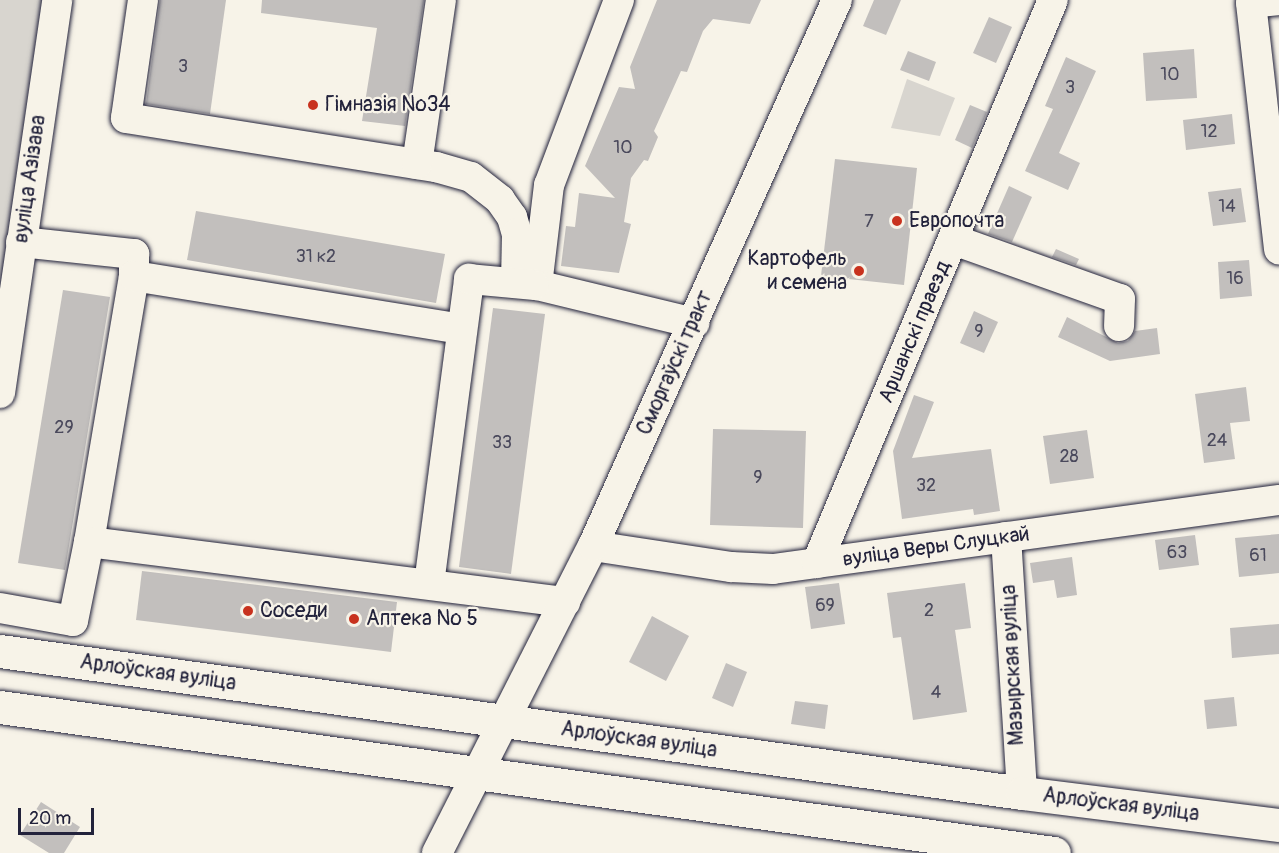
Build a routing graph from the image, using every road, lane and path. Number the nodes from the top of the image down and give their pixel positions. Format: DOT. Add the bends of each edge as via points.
graph roads {
  1 [pos="57,0"];
  2 [pos="143,0"];
  3 [pos="441,0"];
  4 [pos="619,0"];
  5 [pos="837,0"];
  6 [pos="1053,0"];
  7 [pos="1265,1"];
  8 [pos="417,164"];
  9 [pos="954,240"];
  10 [pos="21,242"];
  11 [pos="1279,249"];
  12 [pos="135,276"];
  13 [pos="526,284"];
  14 [pos="694,323"];
  15 [pos="1119,326"];
  16 [pos="460,329"];
  17 [pos="0,393"];
  18 [pos="1279,500"];
  19 [pos="1006,537"];
  20 [pos="89,542"];
  21 [pos="593,546"];
  22 [pos="817,563"];
  23 [pos="429,584"];
  24 [pos="565,602"];
  25 [pos="0,608"];
  26 [pos="0,651"];
  27 [pos="0,706"];
  28 [pos="505,721"];
  29 [pos="479,773"];
  30 [pos="1022,793"];
  31 [pos="1279,825"];
  32 [pos="1039,852"];
  33 [pos="437,853"];
  1 -- 10 [label="street, вуліца Азізава"];
  2 -- 8 [label="street" via="126,118"];
  3 -- 8 [label="street"];
  4 -- 13 [label="street" via="549,185"];
  5 -- 14 [label="street, Сморгаўскі тракт"];
  6 -- 9 [label="street, Аршанскі праезд"];
  7 -- 11 [label="street"];
  8 -- 13 [label="street" via="471,177 500,200 512,217"];
  9 -- 15 [label="street" via="1120,299"];
  9 -- 22 [label="street, Аршанскі праезд"];
  10 -- 12 [label="street" via="134,254"];
  10 -- 17 [label="street, вуліца Азізава"];
  12 -- 16 [label="street"];
  12 -- 20 [label="street"];
  13 -- 14 [label="street"];
  13 -- 16 [label="street" via="469,279"];
  14 -- 21 [label="street, Сморгаўскі тракт"];
  16 -- 23 [label="street"];
  18 -- 19 [label="street, вуліца Веры Слуцкай"];
  19 -- 22 [label="street, вуліца Веры Слуцкай"];
  19 -- 30 [label="street, Мазырская вуліца"];
  20 -- 23 [label="street"];
  20 -- 25 [label="street" via="73,621"];
  21 -- 22 [label="street, вуліца Веры Слуцкай" via="731,567 773,569"];
  21 -- 24 [label="street, Сморгаўскі тракт"];
  23 -- 24 [label="street"];
  24 -- 28 [label="street, Сморгаўскі тракт"];
  26 -- 28 [label="main road, Арлоўская вуліца"];
  27 -- 29 [label="main road"];
  28 -- 29 [label="street, Сморгаўскі тракт"];
  28 -- 30 [label="main road, Арлоўская вуліца"];
  29 -- 32 [label="main road"];
  29 -- 33 [label="street"];
  30 -- 31 [label="main road, Арлоўская вуліца"];
}
